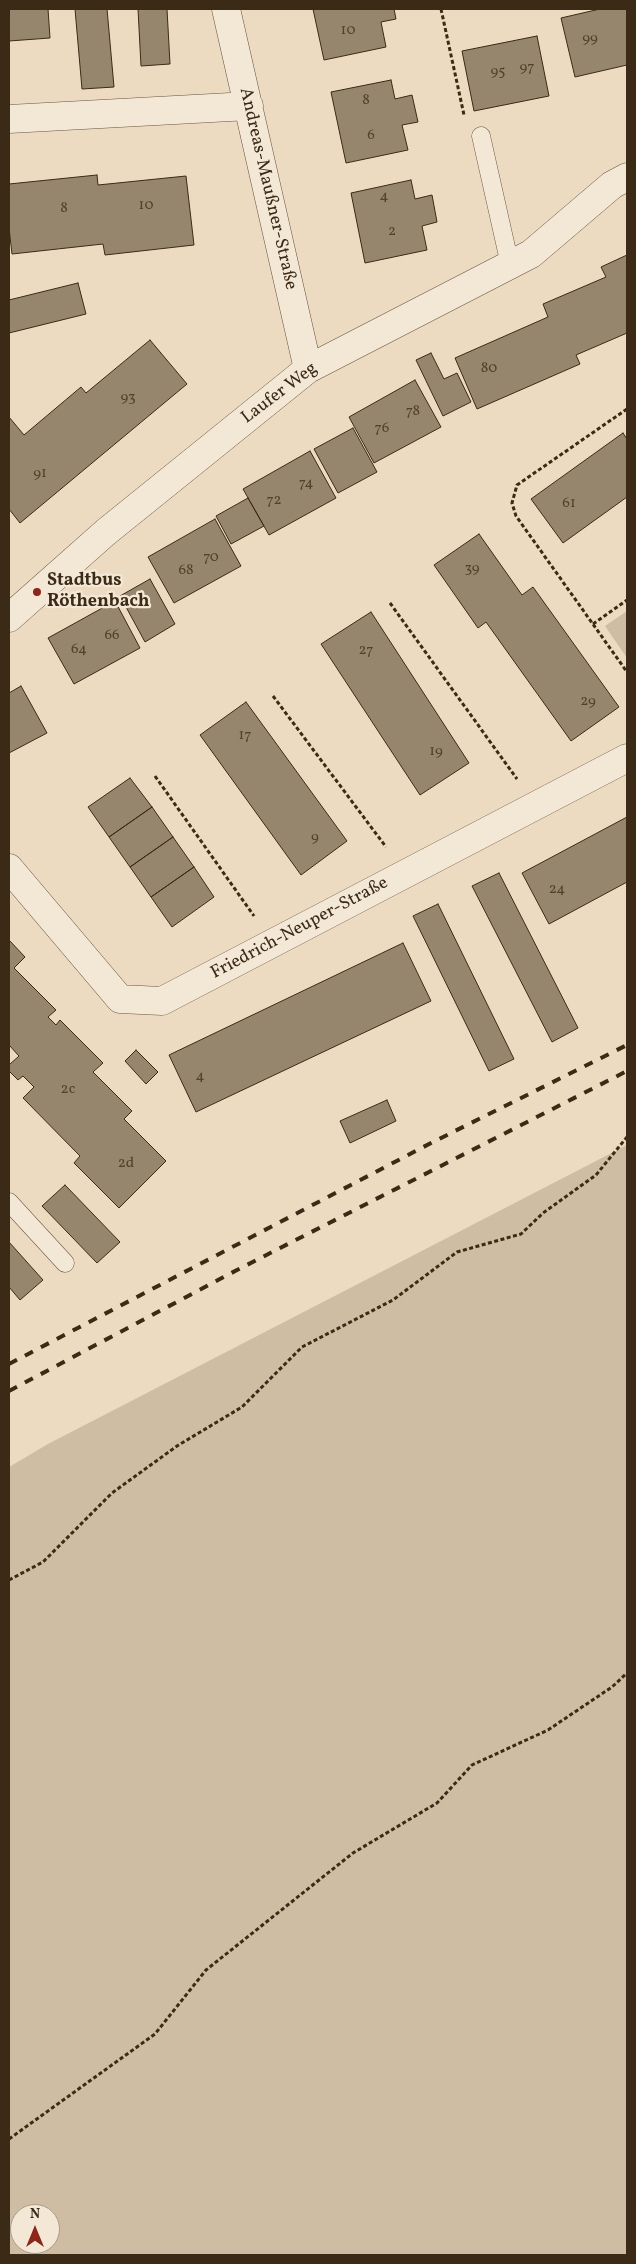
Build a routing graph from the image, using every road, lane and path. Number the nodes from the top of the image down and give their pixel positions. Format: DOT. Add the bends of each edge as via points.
graph roads {
  1 [pos="226,9"];
  2 [pos="249,106"];
  3 [pos="9,118"];
  4 [pos="481,136"];
  5 [pos="627,177"];
  6 [pos="510,266"];
  7 [pos="308,369"];
  8 [pos="627,409"];
  9 [pos="627,600"];
  10 [pos="390,603"];
  11 [pos="9,618"];
  12 [pos="593,624"];
  13 [pos="627,672"];
  14 [pos="273,696"];
  15 [pos="627,758"];
  16 [pos="155,776"];
  17 [pos="536,806"];
  18 [pos="9,868"];
  19 [pos="406,874"];
  20 [pos="274,943"];
  21 [pos="627,1137"];
  22 [pos="9,1202"];
  23 [pos="65,1263"];
  24 [pos="9,1580"];
  25 [pos="627,1674"];
  26 [pos="9,2139"];
  1 -- 2 [label="street, Andreas-Maußner-Straße"];
  2 -- 3 [label="street"];
  2 -- 7 [label="street, Andreas-Maußner-Straße"];
  4 -- 6 [label="lane"];
  5 -- 6 [label="street, Laufer Weg" via="612,184 531,254"];
  6 -- 7 [label="street, Laufer Weg"];
  7 -- 11 [label="street, Laufer Weg" via="106,532"];
  8 -- 12 [label="path" via="517,485 512,503 516,516"];
  9 -- 12 [label="path"];
  10 -- 17 [label="path"];
  12 -- 13 [label="path"];
  14 -- 19 [label="path"];
  15 -- 17 [label="street, Friedrich-Neuper-Straße"];
  16 -- 20 [label="path"];
  17 -- 19 [label="street, Friedrich-Neuper-Straße"];
  18 -- 20 [label="street, Friedrich-Neuper-Straße" via="120,999 162,1001"];
  19 -- 20 [label="street, Friedrich-Neuper-Straße"];
  21 -- 24 [label="path" via="596,1175 543,1213 521,1234 457,1252 393,1300 302,1347 242,1407 177,1446 112,1493 43,1562"];
  22 -- 23 [label="lane"];
  25 -- 26 [label="path" via="548,1730 472,1765 438,1803 353,1853 206,1970 154,2034"];
}
